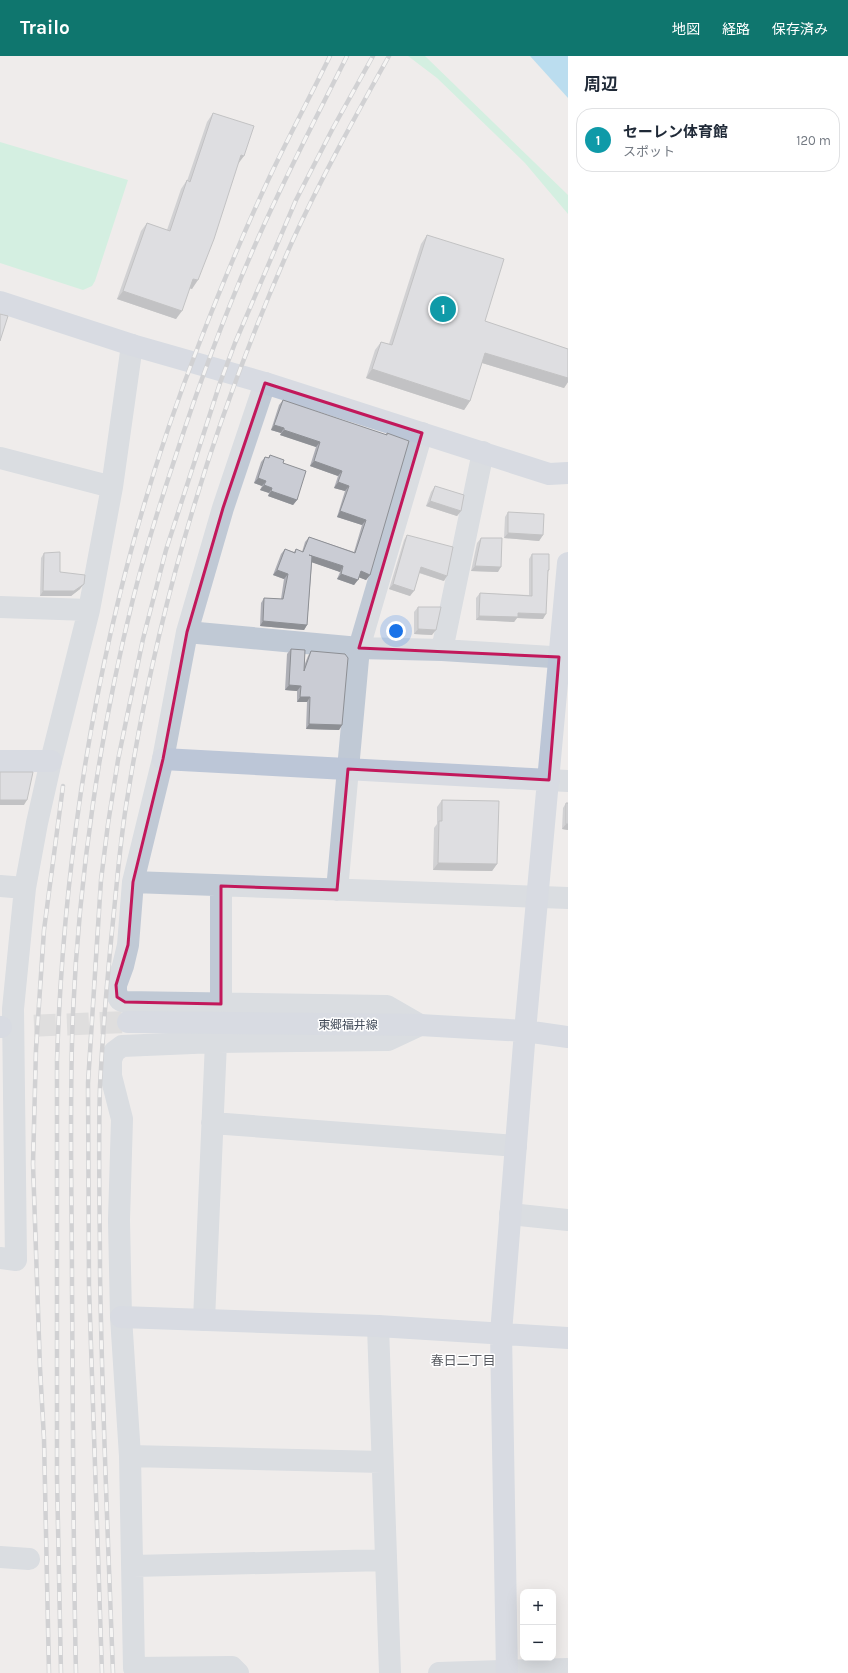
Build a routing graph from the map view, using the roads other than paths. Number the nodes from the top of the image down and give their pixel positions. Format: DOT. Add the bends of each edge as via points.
graph roads {
  1 [pos="0,302"];
  2 [pos="132,345"];
  3 [pos="265,383"];
  4 [pos="422,433"];
  5 [pos="483,452"];
  6 [pos="0,458"];
  7 [pos="568,473"];
  8 [pos="112,487"];
  9 [pos="568,563"];
  10 [pos="0,607"];
  11 [pos="89,610"];
  12 [pos="188,632"];
  13 [pos="359,648"];
  14 [pos="442,650"];
  15 [pos="564,658"];
  16 [pos="163,759"];
  17 [pos="0,761"];
  18 [pos="51,761"];
  19 [pos="348,769"];
  20 [pos="558,780"];
  21 [pos="133,882"];
  22 [pos="0,886"];
  23 [pos="221,886"];
  24 [pos="25,888"];
  25 [pos="337,890"];
  26 [pos="538,898"];
  27 [pos="568,898"];
  28 [pos="221,1004"];
  29 [pos="128,1022"];
  30 [pos="420,1025"];
  31 [pos="4,1027"];
  32 [pos="525,1031"];
  33 [pos="568,1037"];
  34 [pos="216,1042"];
  35 [pos="212,1123"];
  36 [pos="516,1146"];
  37 [pos="510,1214"];
  38 [pos="568,1220"];
  39 [pos="0,1258"];
  40 [pos="121,1317"];
  41 [pos="204,1320"];
  42 [pos="378,1326"];
  43 [pos="501,1334"];
  44 [pos="568,1338"];
  45 [pos="130,1456"];
  46 [pos="382,1462"];
  47 [pos="0,1557"];
  48 [pos="29,1559"];
  49 [pos="386,1560"];
  50 [pos="133,1566"];
  51 [pos="568,1669"];
  52 [pos="507,1672"];
  53 [pos="238,1673"];
  54 [pos="390,1673"];
  55 [pos="439,1673"];
  1 -- 2 [label="street"];
  2 -- 3 [label="street"];
  2 -- 8 [label="street"];
  3 -- 4 [label="street"];
  3 -- 12 [label="street" via="223,508"];
  4 -- 5 [label="street"];
  4 -- 13 [label="street"];
  5 -- 7 [label="street" via="549,474"];
  5 -- 14 [label="street"];
  6 -- 8 [label="street"];
  8 -- 11 [label="street"];
  9 -- 15 [label="street"];
  10 -- 11 [label="street"];
  11 -- 18 [label="street"];
  12 -- 13 [label="street"];
  12 -- 16 [label="street"];
  13 -- 14 [label="street"];
  13 -- 19 [label="street"];
  14 -- 15 [label="street"];
  15 -- 20 [label="street"];
  16 -- 19 [label="street"];
  16 -- 21 [label="street"];
  17 -- 18 [label="street"];
  18 -- 24 [label="street"];
  19 -- 20 [label="street"];
  19 -- 25 [label="street"];
  20 -- 26 [label="street"];
  21 -- 23 [label="street"];
  21 -- 28 [label="street" via="128,945 116,985 117,997 125,1002"];
  22 -- 24 [label="street"];
  23 -- 25 [label="street"];
  23 -- 28 [label="street"];
  24 -- 31 [label="street"];
  25 -- 26 [label="street"];
  26 -- 27 [label="street"];
  26 -- 32 [label="street"];
  28 -- 30 [label="street" via="387,1006"];
  29 -- 30 [label="street, 東郷福井線"];
  30 -- 32 [label="street, 東郷福井線"];
  30 -- 34 [label="street" via="388,1040"];
  31 -- 39 [label="street" via="16,1260"];
  32 -- 33 [label="street, 東郷福井線"];
  32 -- 36 [label="street"];
  34 -- 35 [label="street"];
  34 -- 40 [label="street" via="122,1046 114,1052 111,1060 111,1076 122,1119 119,1220"];
  35 -- 36 [label="street"];
  35 -- 41 [label="street"];
  36 -- 37 [label="street"];
  37 -- 38 [label="street"];
  37 -- 43 [label="street"];
  40 -- 41 [label="street"];
  40 -- 45 [label="street"];
  41 -- 42 [label="street"];
  42 -- 43 [label="street"];
  42 -- 46 [label="street"];
  43 -- 44 [label="street"];
  43 -- 52 [label="street"];
  45 -- 46 [label="street"];
  45 -- 50 [label="street"];
  46 -- 49 [label="street"];
  47 -- 48 [label="street"];
  49 -- 50 [label="street"];
  49 -- 54 [label="street"];
  50 -- 53 [label="street" via="134,1668 232,1667"];
  51 -- 52 [label="street"];
  52 -- 55 [label="street"];
}
